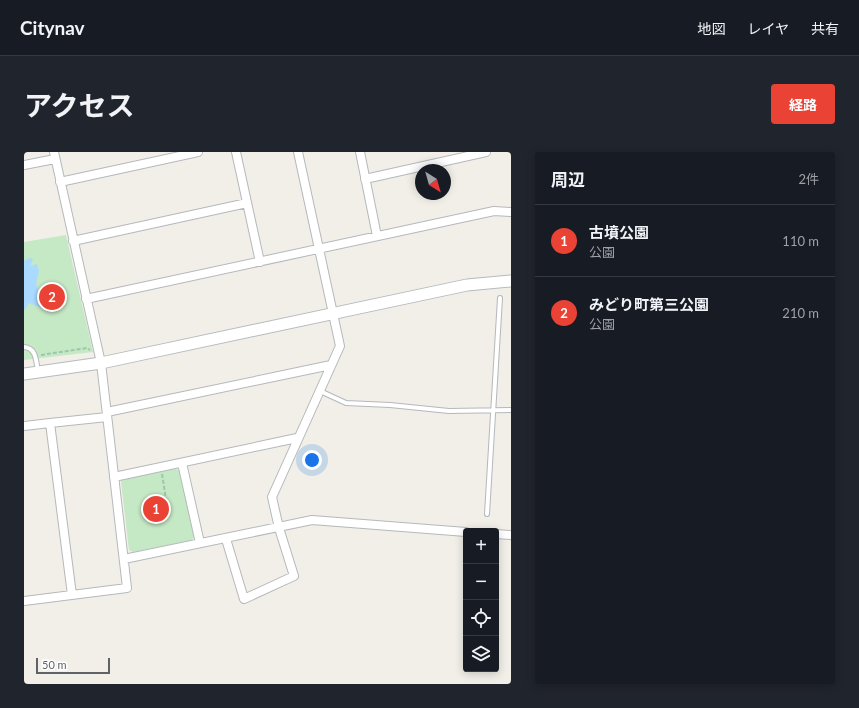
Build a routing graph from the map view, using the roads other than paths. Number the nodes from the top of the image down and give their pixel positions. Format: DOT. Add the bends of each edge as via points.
graph roads {
  1 [pos="198,152"];
  2 [pos="236,152"];
  3 [pos="298,152"];
  4 [pos="360,152"];
  5 [pos="486,152"];
  6 [pos="54,155"];
  7 [pos="24,166"];
  8 [pos="365,179"];
  9 [pos="60,182"];
  10 [pos="247,203"];
  11 [pos="511,212"];
  12 [pos="377,236"];
  13 [pos="73,241"];
  14 [pos="319,249"];
  15 [pos="260,262"];
  16 [pos="511,281"];
  17 [pos="500,298"];
  18 [pos="86,299"];
  19 [pos="333,314"];
  20 [pos="24,348"];
  21 [pos="101,363"];
  22 [pos="331,365"];
  23 [pos="38,372"];
  24 [pos="24,374"];
  25 [pos="320,391"];
  26 [pos="493,409"];
  27 [pos="511,410"];
  28 [pos="107,414"];
  29 [pos="50,423"];
  30 [pos="24,426"];
  31 [pos="297,438"];
  32 [pos="182,463"];
  33 [pos="114,477"];
  34 [pos="487,514"];
  35 [pos="279,528"];
  36 [pos="463,532"];
  37 [pos="499,534"];
  38 [pos="511,534"];
  39 [pos="226,539"];
  40 [pos="200,543"];
  41 [pos="124,559"];
  42 [pos="72,596"];
  43 [pos="24,601"];
  1 -- 9 [label="street"];
  2 -- 10 [label="street"];
  3 -- 14 [label="street"];
  4 -- 8 [label="street"];
  5 -- 8 [label="street"];
  6 -- 7 [label="street"];
  6 -- 9 [label="street"];
  8 -- 12 [label="street"];
  9 -- 13 [label="street"];
  10 -- 13 [label="street"];
  10 -- 15 [label="street"];
  11 -- 12 [label="street" via="494,211"];
  12 -- 14 [label="street"];
  13 -- 18 [label="street"];
  14 -- 15 [label="street"];
  14 -- 19 [label="street"];
  15 -- 18 [label="street"];
  16 -- 19 [label="street" via="467,285"];
  17 -- 26 [label="lane"];
  18 -- 21 [label="street"];
  19 -- 21 [label="street"];
  19 -- 22 [label="street" via="340,346"];
  20 -- 23 [label="lane" via="31,349 34,354"];
  21 -- 23 [label="street"];
  21 -- 28 [label="street"];
  22 -- 25 [label="street"];
  22 -- 28 [label="street"];
  23 -- 24 [label="street"];
  25 -- 26 [label="lane" via="346,403 449,411"];
  25 -- 31 [label="street"];
  26 -- 27 [label="lane"];
  26 -- 34 [label="lane"];
  28 -- 29 [label="street"];
  28 -- 33 [label="street"];
  29 -- 30 [label="street"];
  29 -- 42 [label="street"];
  31 -- 32 [label="street"];
  31 -- 35 [label="street" via="272,497"];
  32 -- 33 [label="street"];
  32 -- 40 [label="street"];
  33 -- 41 [label="street"];
  35 -- 36 [label="street" via="312,520"];
  35 -- 39 [label="street"];
  35 -- 39 [label="street" via="294,576 244,599"];
  37 -- 38 [label="street"];
  39 -- 40 [label="street"];
  40 -- 41 [label="street"];
  41 -- 42 [label="street" via="127,588"];
  42 -- 43 [label="street"];
}
